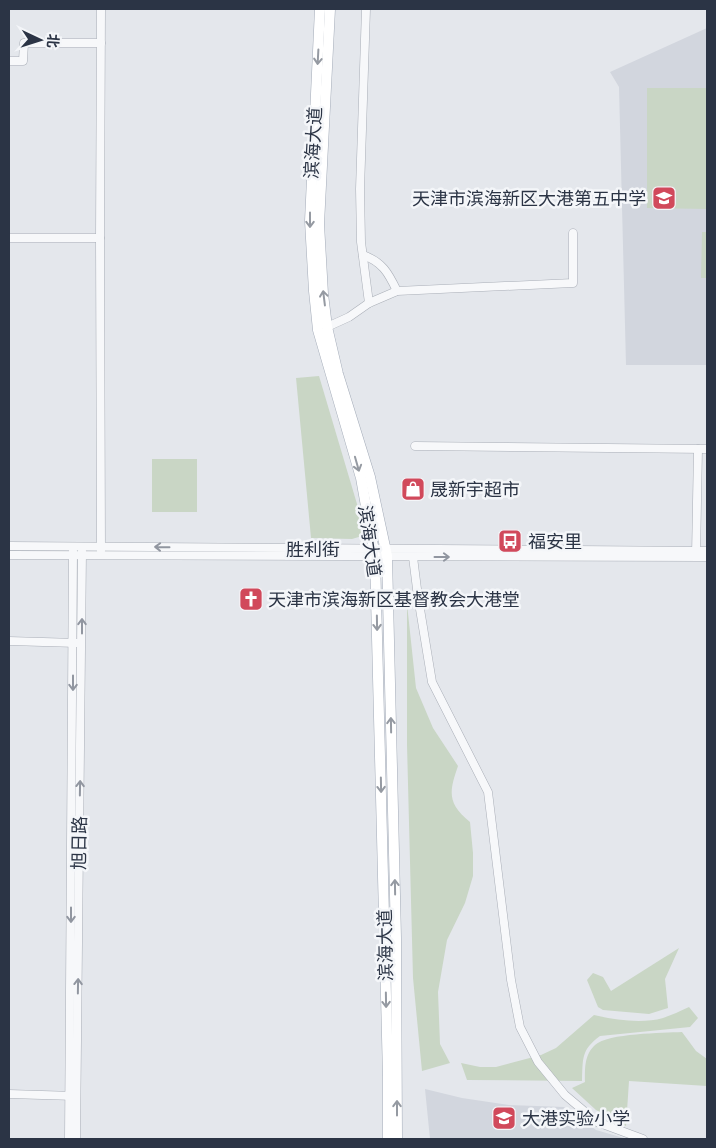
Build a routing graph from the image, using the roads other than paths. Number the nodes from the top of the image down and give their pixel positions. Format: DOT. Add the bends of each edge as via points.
graph roads {
  1 [pos="101,9"];
  2 [pos="320,9"];
  3 [pos="330,9"];
  4 [pos="366,9"];
  5 [pos="101,43"];
  6 [pos="9,61"];
  7 [pos="573,233"];
  8 [pos="9,238"];
  9 [pos="100,238"];
  10 [pos="362,255"];
  11 [pos="397,291"];
  12 [pos="369,303"];
  13 [pos="327,327"];
  14 [pos="415,446"];
  15 [pos="698,449"];
  16 [pos="707,449"];
  17 [pos="9,546"];
  18 [pos="82,546"];
  19 [pos="100,546"];
  20 [pos="73,547"];
  21 [pos="707,551"];
  22 [pos="253,552"];
  23 [pos="374,553"];
  24 [pos="386,553"];
  25 [pos="696,554"];
  26 [pos="9,555"];
  27 [pos="73,555"];
  28 [pos="82,555"];
  29 [pos="101,555"];
  30 [pos="413,557"];
  31 [pos="707,557"];
  32 [pos="9,641"];
  33 [pos="73,642"];
  34 [pos="82,643"];
  35 [pos="9,1094"];
  36 [pos="73,1096"];
  37 [pos="69,1139"];
  38 [pos="76,1139"];
  39 [pos="388,1139"];
  40 [pos="397,1139"];
  41 [pos="643,1139"];
  1 -- 5 [label="street"];
  2 -- 23 [label="main road, 滨海大道, one-way" via="310,222 314,291 318,330 361,478"];
  13 -- 3 [label="main road, 滨海大道, one-way" via="319,224"];
  4 -- 10 [label="street" via="360,189"];
  5 -- 6 [label="street" via="24,43 23,61"];
  5 -- 9 [label="street"];
  7 -- 11 [label="street" via="573,283"];
  8 -- 9 [label="street"];
  9 -- 19 [label="street"];
  10 -- 11 [label="street" via="385,268"];
  10 -- 12 [label="street"];
  11 -- 12 [label="street"];
  12 -- 13 [label="street"];
  13 -- 24 [label="main road, 滨海大道" via="370,477"];
  14 -- 15 [label="street"];
  15 -- 16 [label="street"];
  15 -- 25 [label="street"];
  17 -- 20 [label="street, 胜利街"];
  18 -- 19 [label="street, 胜利街"];
  18 -- 20 [label="street, 胜利街"];
  18 -- 28 [label="street, 旭日路"];
  22 -- 19 [label="street, 胜利街, one-way"];
  19 -- 29 [label="street"];
  20 -- 27 [label="street, 旭日路"];
  21 -- 25 [label="street, 胜利街"];
  22 -- 23 [label="street, 胜利街"];
  22 -- 29 [label="street, 胜利街"];
  23 -- 24 [label="street, 胜利街"];
  23 -- 39 [label="main road, 滨海大道, one-way"];
  24 -- 25 [label="street, 胜利街"];
  24 -- 30 [label="street, 胜利街"];
  40 -- 24 [label="main road, 滨海大道, one-way" via="396,938"];
  30 -- 25 [label="street, 胜利街, one-way"];
  25 -- 31 [label="street, 胜利街"];
  26 -- 27 [label="street, 胜利街"];
  27 -- 28 [label="street, 胜利街"];
  27 -- 33 [label="street, 旭日路"];
  28 -- 29 [label="street, 胜利街"];
  34 -- 28 [label="street, 旭日路, one-way"];
  30 -- 41 [label="street" via="432,682 488,792 511,980 520,1027 538,1062 565,1095 597,1122"];
  32 -- 33 [label="street"];
  33 -- 34 [label="street"];
  33 -- 36 [label="street, 旭日路, one-way"];
  36 -- 34 [label="street, 旭日路, one-way"];
  35 -- 36 [label="street"];
  36 -- 37 [label="street, 旭日路"];
  36 -- 38 [label="street, 旭日路"];
}
